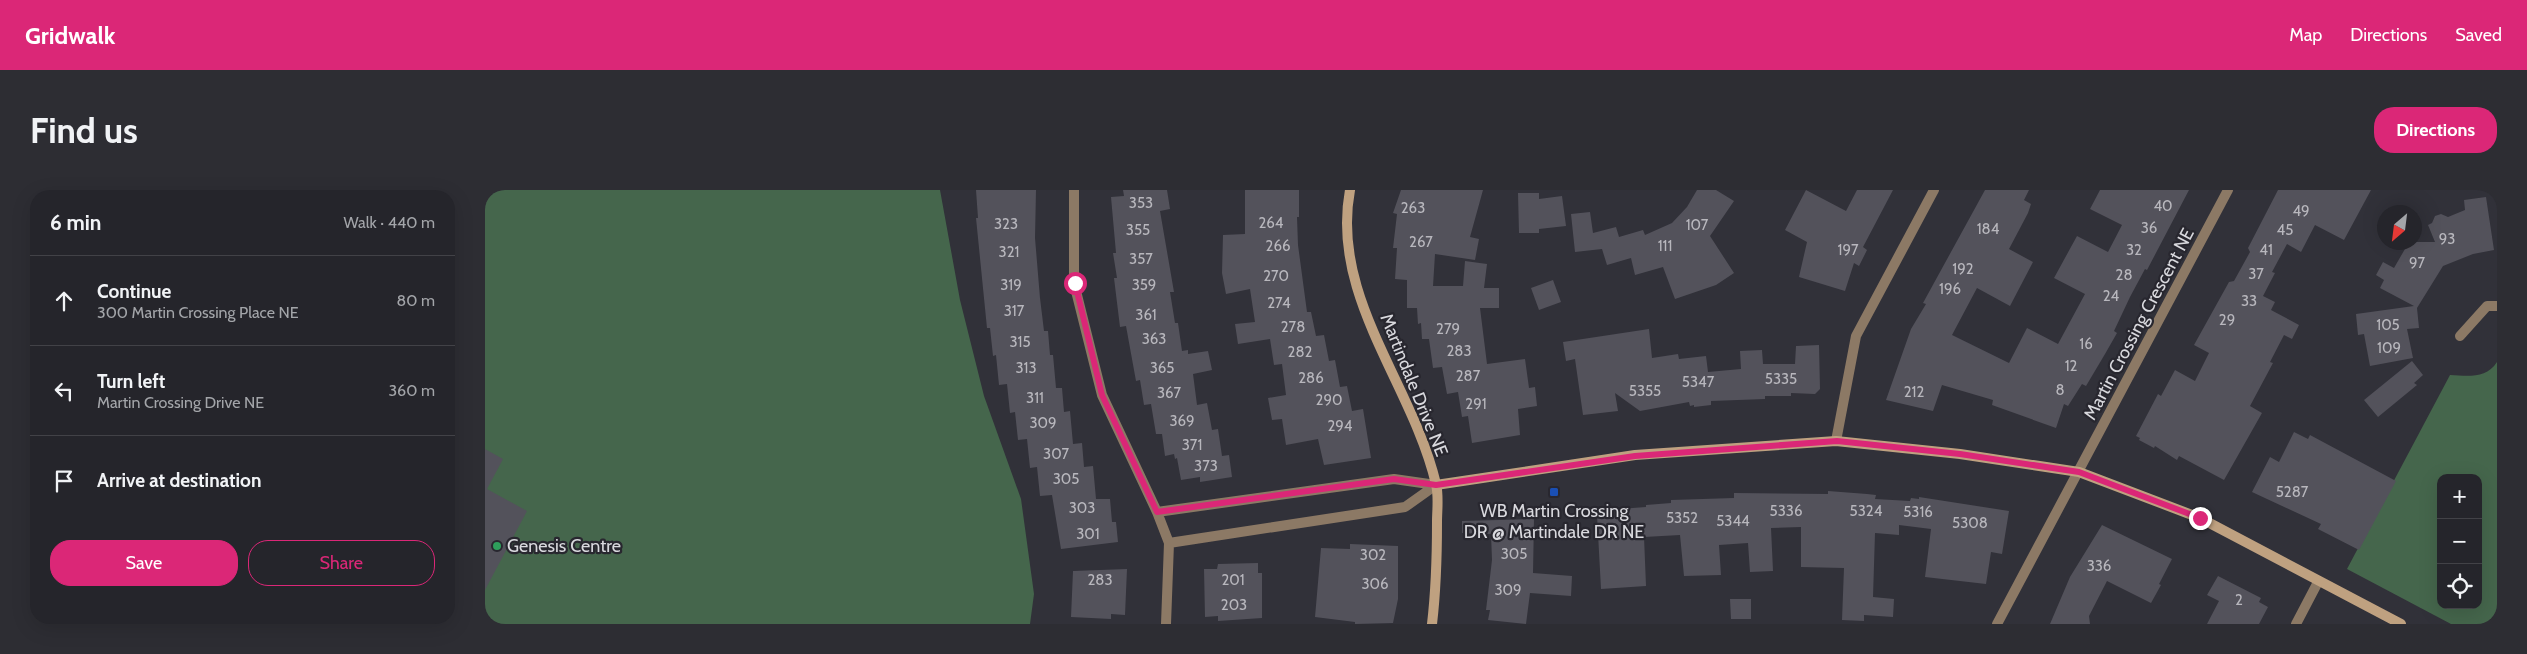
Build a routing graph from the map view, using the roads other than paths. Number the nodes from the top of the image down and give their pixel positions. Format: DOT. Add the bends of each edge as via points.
graph roads {
  1 [pos="1074,190"];
  2 [pos="1350,190"];
  3 [pos="1934,190"];
  4 [pos="2228,190"];
  5 [pos="2497,306"];
  6 [pos="2460,336"];
  7 [pos="1837,441"];
  8 [pos="2079,472"];
  9 [pos="1436,485"];
  10 [pos="1157,512"];
  11 [pos="1169,543"];
  12 [pos="2319,582"];
  13 [pos="1166,624"];
  14 [pos="1432,624"];
  15 [pos="1997,624"];
  16 [pos="2296,624"];
  17 [pos="2401,624"];
  1 -- 10 [label="street" via="1075,283 1102,395"];
  2 -- 9 [label="street, Martindale Drive NE" via="1347,210 1351,263 1371,330 1419,434"];
  3 -- 7 [label="street" via="1856,336"];
  4 -- 8 [label="street, Martin Crossing Crescent NE"];
  5 -- 6 [label="street" via="2487,306"];
  7 -- 8 [label="street" via="1960,454"];
  7 -- 9 [label="street" via="1635,456"];
  8 -- 12 [label="street" via="2200,518"];
  8 -- 15 [label="street, Martin Crossing Crescent NE"];
  9 -- 10 [label="street" via="1394,479"];
  9 -- 11 [label="street" via="1405,508"];
  9 -- 14 [label="street, Martindale Drive NE" via="1437,583"];
  10 -- 11 [label="street"];
  11 -- 13 [label="street"];
  12 -- 16 [label="street"];
  12 -- 17 [label="street"];
}
